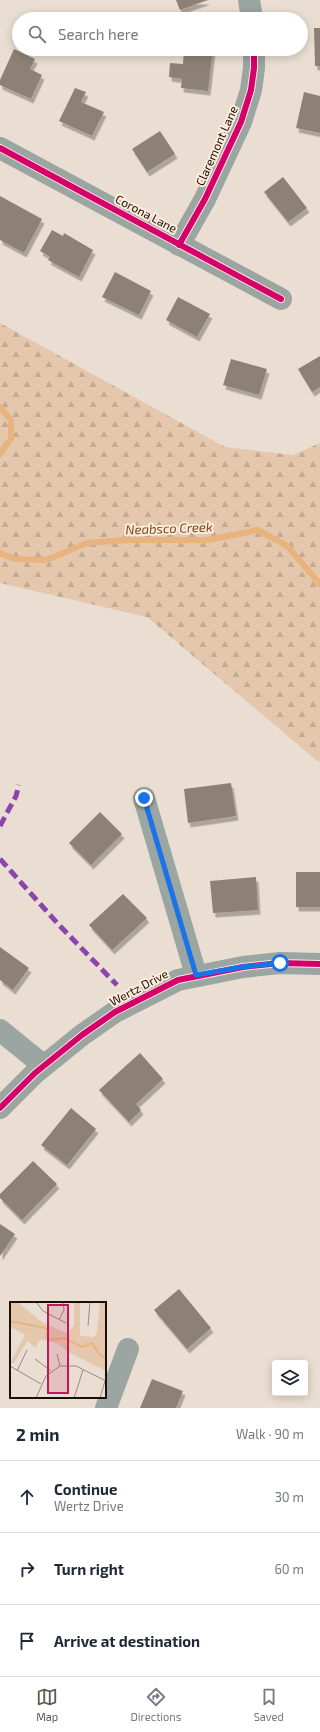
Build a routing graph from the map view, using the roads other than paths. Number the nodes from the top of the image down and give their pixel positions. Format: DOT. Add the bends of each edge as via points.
graph roads {
  1 [pos="249,0"];
  2 [pos="251,12"];
  3 [pos="254,56"];
  4 [pos="0,148"];
  5 [pos="179,245"];
  6 [pos="281,299"];
  7 [pos="144,798"];
  8 [pos="320,964"];
  9 [pos="196,975"];
  10 [pos="0,1030"];
  11 [pos="43,1065"];
  12 [pos="0,1108"];
  13 [pos="128,1349"];
  14 [pos="106,1408"];
  1 -- 2 [label="street"];
  3 -- 5 [label="street, Claremont Lane" via="251,90 241,122 205,199"];
  4 -- 5 [label="street, Corona Lane"];
  5 -- 6 [label="street, Corona Lane"];
  7 -- 9 [label="street"];
  8 -- 9 [label="street, Wertz Drive" via="280,963"];
  9 -- 11 [label="street, Wertz Drive" via="166,985 116,1012"];
  10 -- 11 [label="street"];
  11 -- 12 [label="street, Wertz Drive"];
  13 -- 14 [label="street"];
}
